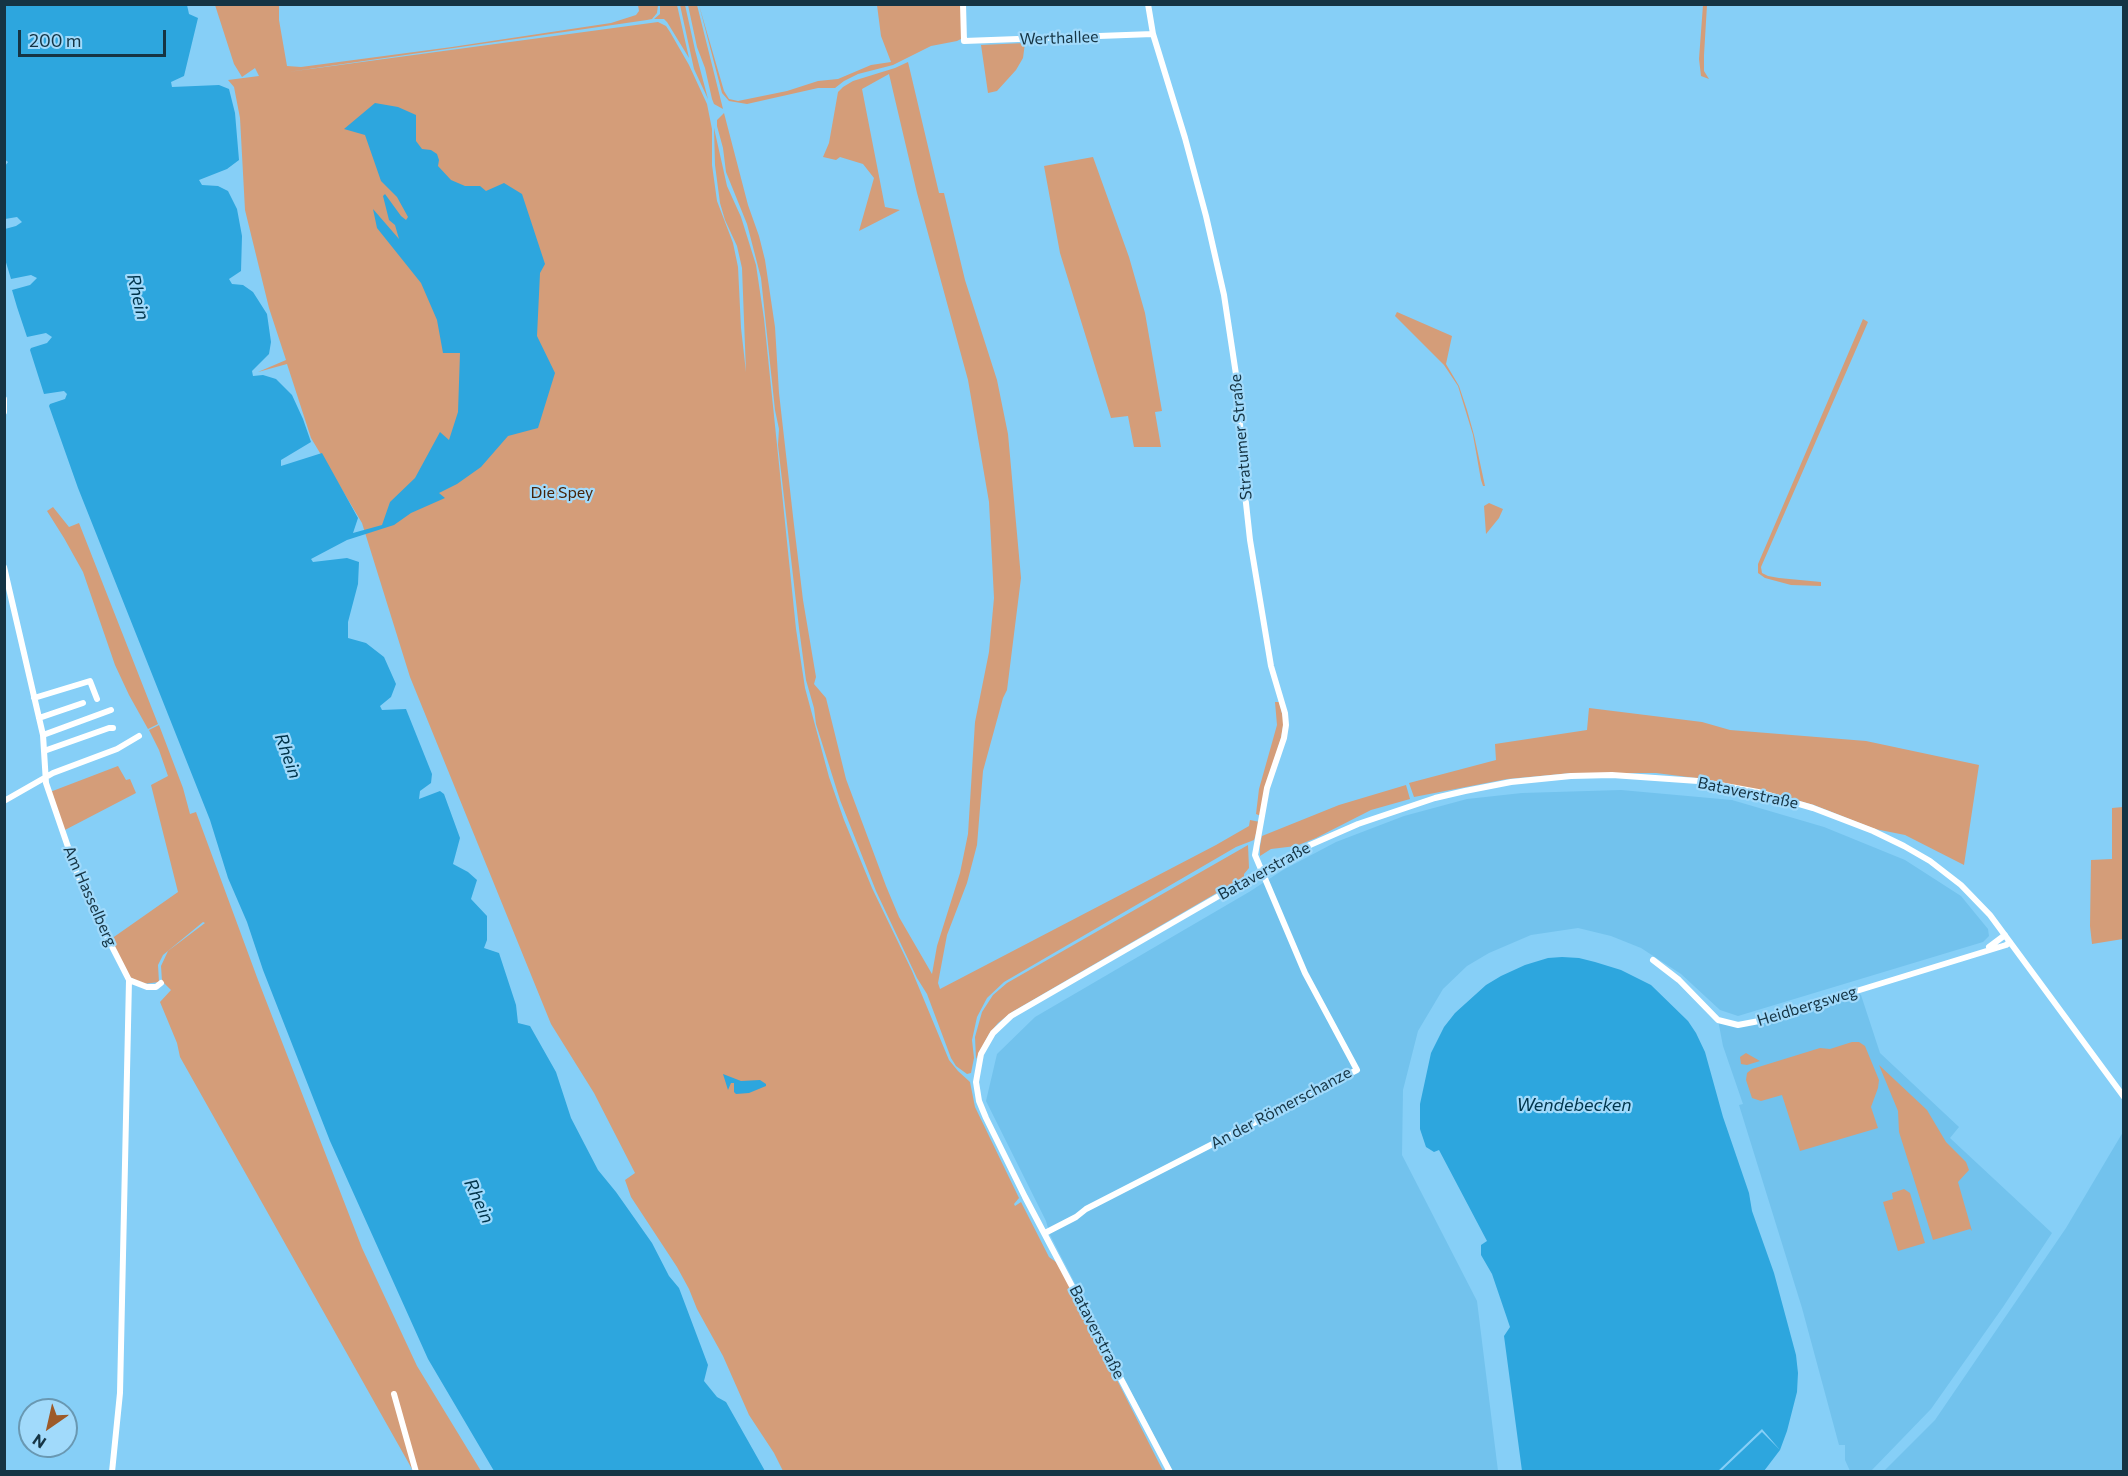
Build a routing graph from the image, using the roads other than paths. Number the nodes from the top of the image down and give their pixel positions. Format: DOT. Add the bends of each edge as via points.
graph roads {
  1 [pos="963,4"];
  2 [pos="1148,4"];
  3 [pos="1153,34"];
  4 [pos="4,399"];
  5 [pos="4,412"];
  6 [pos="4,567"];
  7 [pos="34,698"];
  8 [pos="97,699"];
  9 [pos="83,703"];
  10 [pos="111,710"];
  11 [pos="39,718"];
  12 [pos="113,728"];
  13 [pos="43,735"];
  14 [pos="140,736"];
  15 [pos="44,751"];
  16 [pos="45,778"];
  17 [pos="4,801"];
  18 [pos="1262,871"];
  19 [pos="2005,935"];
  20 [pos="2010,942"];
  21 [pos="1981,952"];
  22 [pos="1653,960"];
  23 [pos="129,980"];
  24 [pos="161,983"];
  25 [pos="2124,1097"];
  26 [pos="1045,1233"];
  27 [pos="394,1394"];
  28 [pos="112,1472"];
  29 [pos="416,1472"];
  30 [pos="1170,1472"];
  1 -- 3 [label="street, Werthallee" via="964,41"];
  2 -- 3 [label="street, Stratumer Straße"];
  3 -- 18 [label="street, Stratumer Straße" via="1185,138 1224,295 1237,381 1250,540 1271,666 1285,713 1284,738 1271,771 1255,849"];
  4 -- 5 [label="street"];
  6 -- 7 [label="street, Am Hasselberg"];
  7 -- 8 [label="street" via="90,681"];
  7 -- 11 [label="street, Am Hasselberg"];
  9 -- 11 [label="street"];
  10 -- 13 [label="street"];
  11 -- 13 [label="street, Am Hasselberg"];
  12 -- 15 [label="street"];
  13 -- 15 [label="street, Am Hasselberg"];
  14 -- 16 [label="street"];
  15 -- 16 [label="street, Am Hasselberg"];
  16 -- 17 [label="street"];
  16 -- 23 [label="street, Am Hasselberg" via="78,876"];
  18 -- 19 [label="street, Bataverstraße" via="1358,824 1435,798 1511,782 1561,777 1653,777 1758,792 1813,807 1873,831 1950,876"];
  18 -- 26 [label="street, Bataverstraße" via="1011,1016 984,1045 976,1082 979,1101"];
  18 -- 26 [label="street, An der Römerschanze" via="1305,974 1357,1070"];
  19 -- 20 [label="street"];
  19 -- 21 [label="street, Heidbergsweg"];
  20 -- 21 [label="street, Heidbergsweg"];
  20 -- 25 [label="street"];
  21 -- 22 [label="street, Heidbergsweg" via="1759,1022 1738,1025 1710,1014 1679,980"];
  23 -- 24 [label="street" via="147,987"];
  23 -- 28 [label="street" via="120,1393"];
  26 -- 30 [label="street, Bataverstraße"];
  27 -- 29 [label="street"];
}
